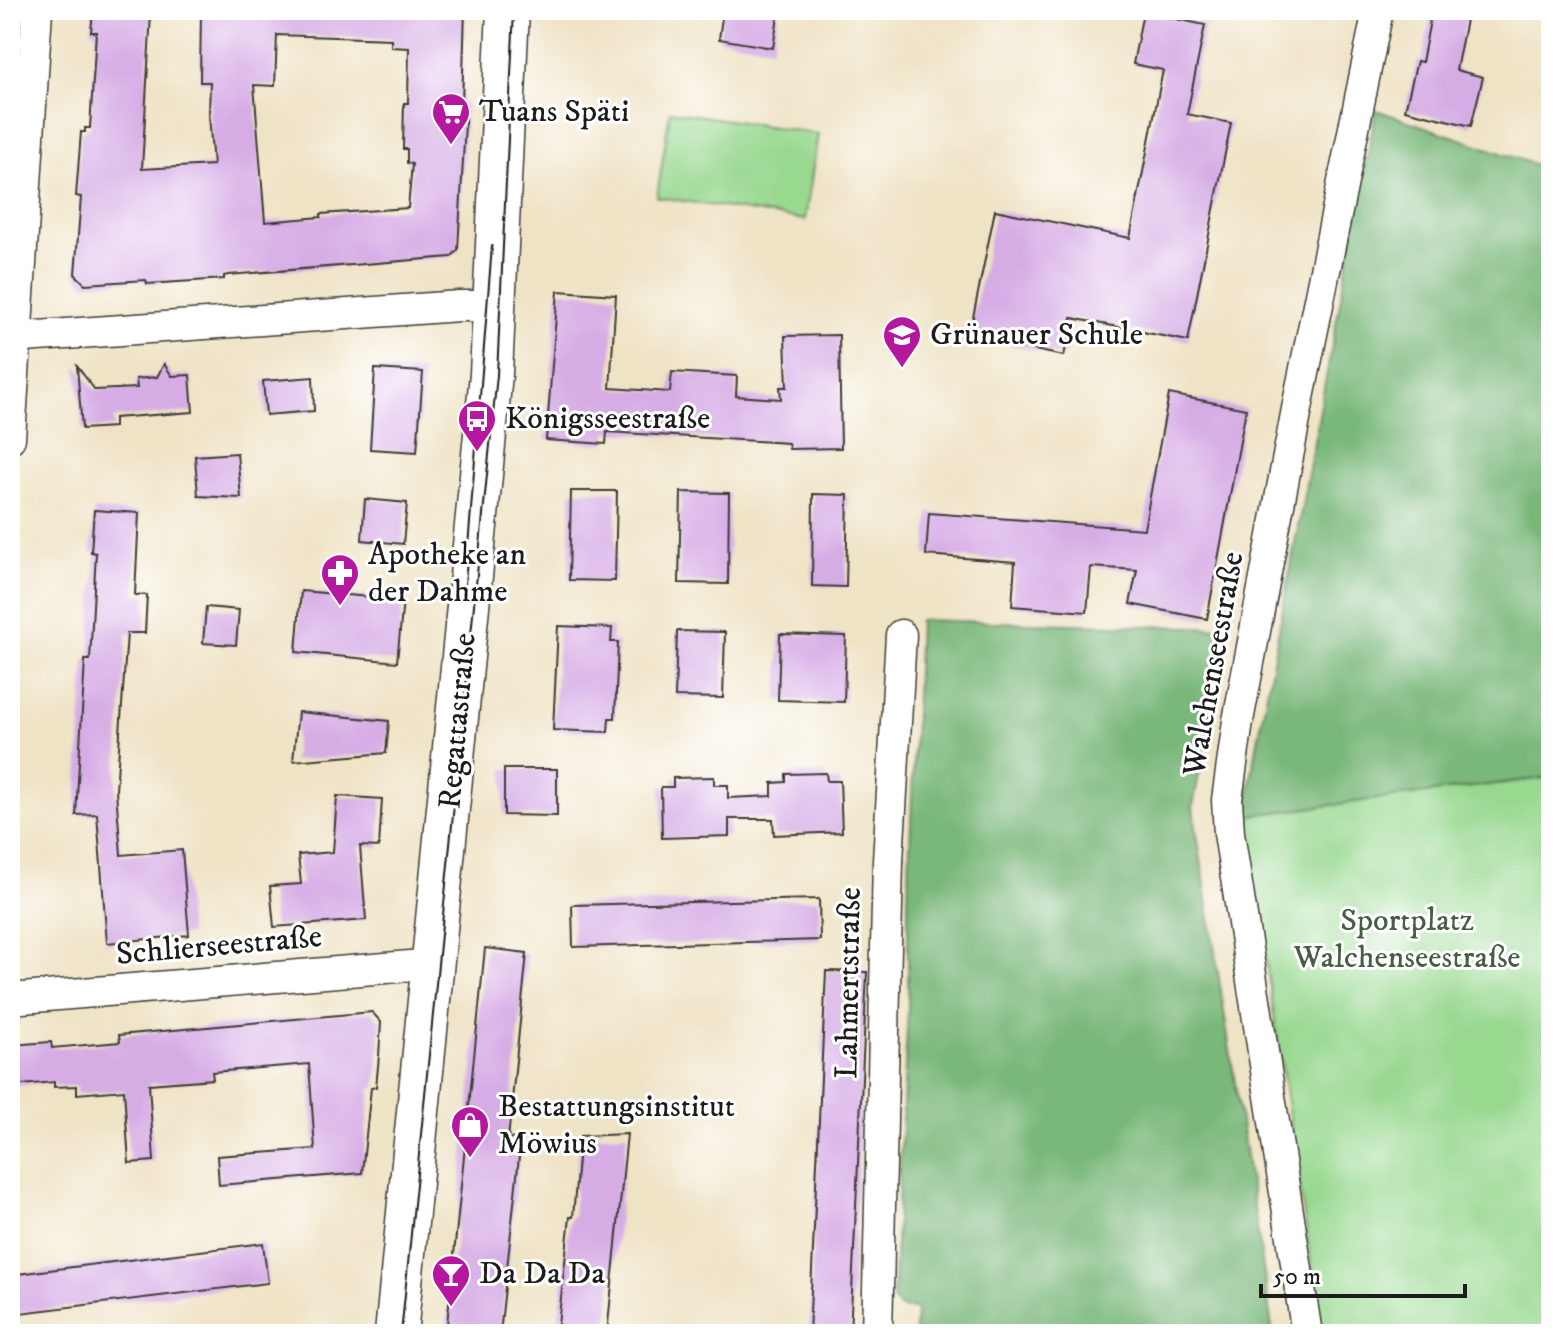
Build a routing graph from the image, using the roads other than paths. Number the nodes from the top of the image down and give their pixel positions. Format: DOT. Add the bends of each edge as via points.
graph roads {
  1 [pos="37,10"];
  2 [pos="508,10"];
  3 [pos="1378,10"];
  4 [pos="495,306"];
  5 [pos="14,338"];
  6 [pos="10,438"];
  7 [pos="901,635"];
  8 [pos="434,964"];
  9 [pos="10,999"];
  10 [pos="396,1334"];
  11 [pos="877,1334"];
  12 [pos="1307,1334"];
  1 -- 5 [label="street"];
  2 -- 4 [label="main road, Regattastraße"];
  3 -- 12 [label="street, Walchenseestraße" via="1297,408 1227,800"];
  4 -- 5 [label="street"];
  4 -- 8 [label="main road, Regattastraße"];
  5 -- 6 [label="street"];
  7 -- 11 [label="street, Lahmertstraße" via="888,861"];
  8 -- 9 [label="street, Schlierseestraße"];
  8 -- 10 [label="main road, Regattastraße"];
}
